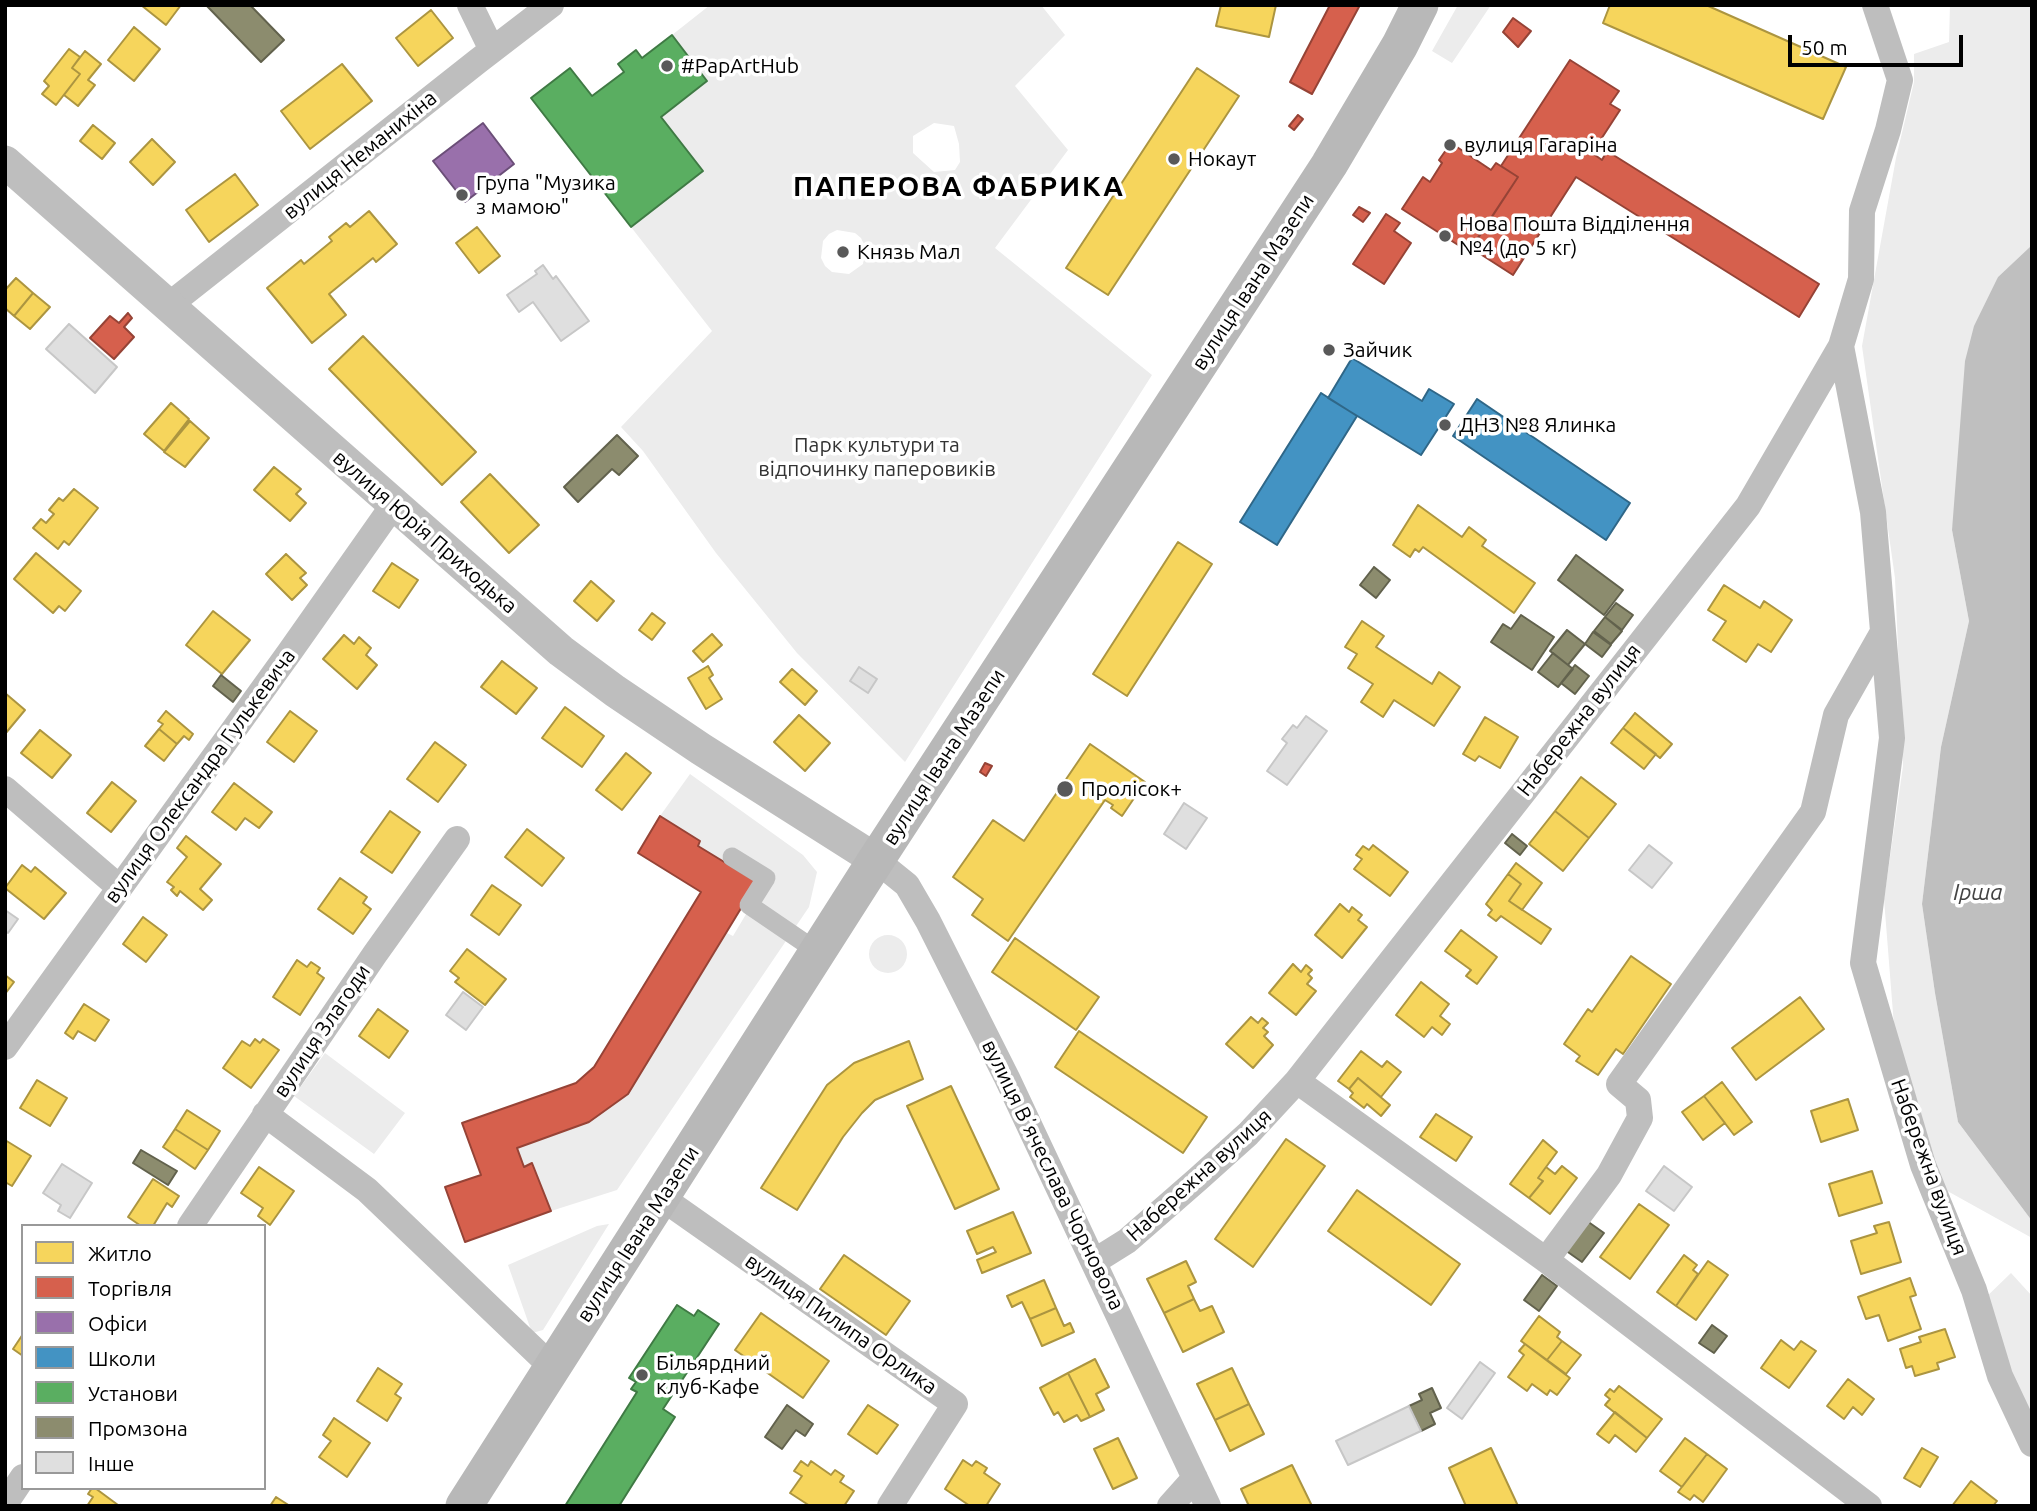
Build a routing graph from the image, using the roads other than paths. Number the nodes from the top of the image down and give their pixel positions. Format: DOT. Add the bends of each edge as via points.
graph roads {
  1 [pos="470,5"];
  2 [pos="551,5"];
  3 [pos="1420,5"];
  4 [pos="1875,5"];
  5 [pos="492,50"];
  6 [pos="5,162"];
  7 [pos="169,305"];
  8 [pos="1841,346"];
  9 [pos="394,504"];
  10 [pos="1883,632"];
  11 [pos="5,789"];
  12 [pos="457,839"];
  13 [pos="732,857"];
  14 [pos="876,860"];
  15 [pos="120,888"];
  16 [pos="818,952"];
  17 [pos="5,1047"];
  18 [pos="1297,1081"];
  19 [pos="265,1114"];
  20 [pos="662,1198"];
  21 [pos="191,1224"];
  22 [pos="1546,1260"];
  23 [pos="1095,1261"];
  24 [pos="552,1367"];
  25 [pos="2032,1444"];
  26 [pos="1195,1478"];
  27 [pos="21,1480"];
  28 [pos="5,1504"];
  29 [pos="464,1506"];
  30 [pos="890,1506"];
  31 [pos="1170,1506"];
  32 [pos="1209,1506"];
  33 [pos="1869,1506"];
  1 -- 5 [label="street"];
  2 -- 5 [label="street, вулиця Неманихіна"];
  3 -- 14 [label="main road, вулиця Івана Мазепи" via="1329,165"];
  4 -- 8 [label="street, Набережна вулиця" via="1900,80 1862,211 1861,279"];
  5 -- 7 [label="street, вулиця Неманихіна"];
  6 -- 7 [label="street, вулиця Юрія Приходька"];
  7 -- 9 [label="street, вулиця Юрія Приходька"];
  8 -- 10 [label="street, Набережна вулиця" via="1873,512"];
  8 -- 18 [label="street, Набережна вулиця" via="1748,506"];
  9 -- 14 [label="street, вулиця Юрія Приходька" via="561,651 615,691"];
  9 -- 15 [label="street, вулиця Олександра Гулькевича"];
  10 -- 22 [label="street" via="1836,715 1813,812 1619,1084 1638,1100 1640,1118 1609,1175"];
  10 -- 25 [label="street, Набережна вулиця" via="1892,738 1863,963 1923,1165 1974,1290 2000,1376"];
  11 -- 15 [label="street"];
  12 -- 19 [label="street, вулиця Злагоди"];
  13 -- 16 [label="street" via="766,878 750,905"];
  14 -- 16 [label="main road, вулиця Івана Мазепи"];
  14 -- 23 [label="street, вулиця Вʼячеслава Чорновола" via="914,894"];
  15 -- 17 [label="street, вулиця Олександра Гулькевича"];
  16 -- 20 [label="main road, вулиця Івана Мазепи"];
  18 -- 22 [label="street"];
  18 -- 23 [label="street, Набережна вулиця" via="1248,1134 1189,1187 1127,1241"];
  19 -- 21 [label="street, вулиця Злагоди"];
  19 -- 24 [label="street" via="367,1190"];
  20 -- 24 [label="main road, вулиця Івана Мазепи"];
  20 -- 30 [label="street, вулиця Пилипа Орлика" via="955,1404"];
  22 -- 33 [label="street"];
  23 -- 26 [label="street, вулиця Вʼячеслава Чорновола"];
  24 -- 29 [label="main road, вулиця Івана Мазепи"];
  26 -- 31 [label="street"];
  26 -- 32 [label="street, вулиця Вʼячеслава Чорновола"];
  27 -- 28 [label="street"];
}
